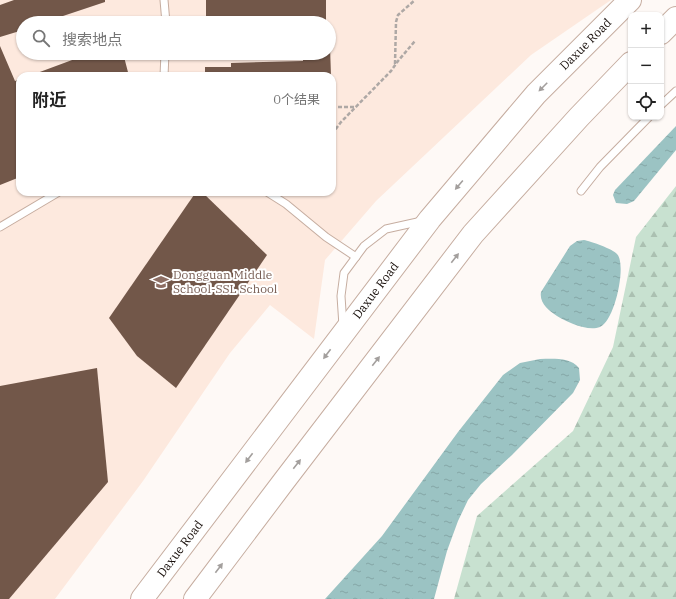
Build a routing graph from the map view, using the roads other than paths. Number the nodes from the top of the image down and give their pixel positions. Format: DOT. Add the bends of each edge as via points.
graph roads {
  1 [pos="164,0"];
  2 [pos="630,0"];
  3 [pos="165,16"];
  4 [pos="676,18"];
  5 [pos="664,30"];
  6 [pos="165,60"];
  7 [pos="628,66"];
  8 [pos="164,72"];
  9 [pos="676,91"];
  10 [pos="664,102"];
  11 [pos="645,120"];
  12 [pos="581,191"];
  13 [pos="52,196"];
  14 [pos="273,196"];
  15 [pos="430,219"];
  16 [pos="0,226"];
  17 [pos="356,257"];
  18 [pos="343,333"];
  19 [pos="142,599"];
  20 [pos="195,599"];
  1 -- 3 [label="lane"];
  2 -- 15 [label="main road, Daxue Road, one-way" via="536,94"];
  4 -- 5 [label="main road"];
  6 -- 8 [label="lane"];
  20 -- 7 [label="main road, one-way" via="474,234"];
  9 -- 10 [label="lane"];
  11 -- 12 [label="lane"];
  13 -- 16 [label="lane"];
  14 -- 17 [label="lane"];
  15 -- 17 [label="lane" via="386,229 364,246"];
  15 -- 18 [label="main road, Daxue Road"];
  17 -- 18 [label="lane" via="344,273 341,296"];
  18 -- 19 [label="main road, Daxue Road, one-way"];
}
